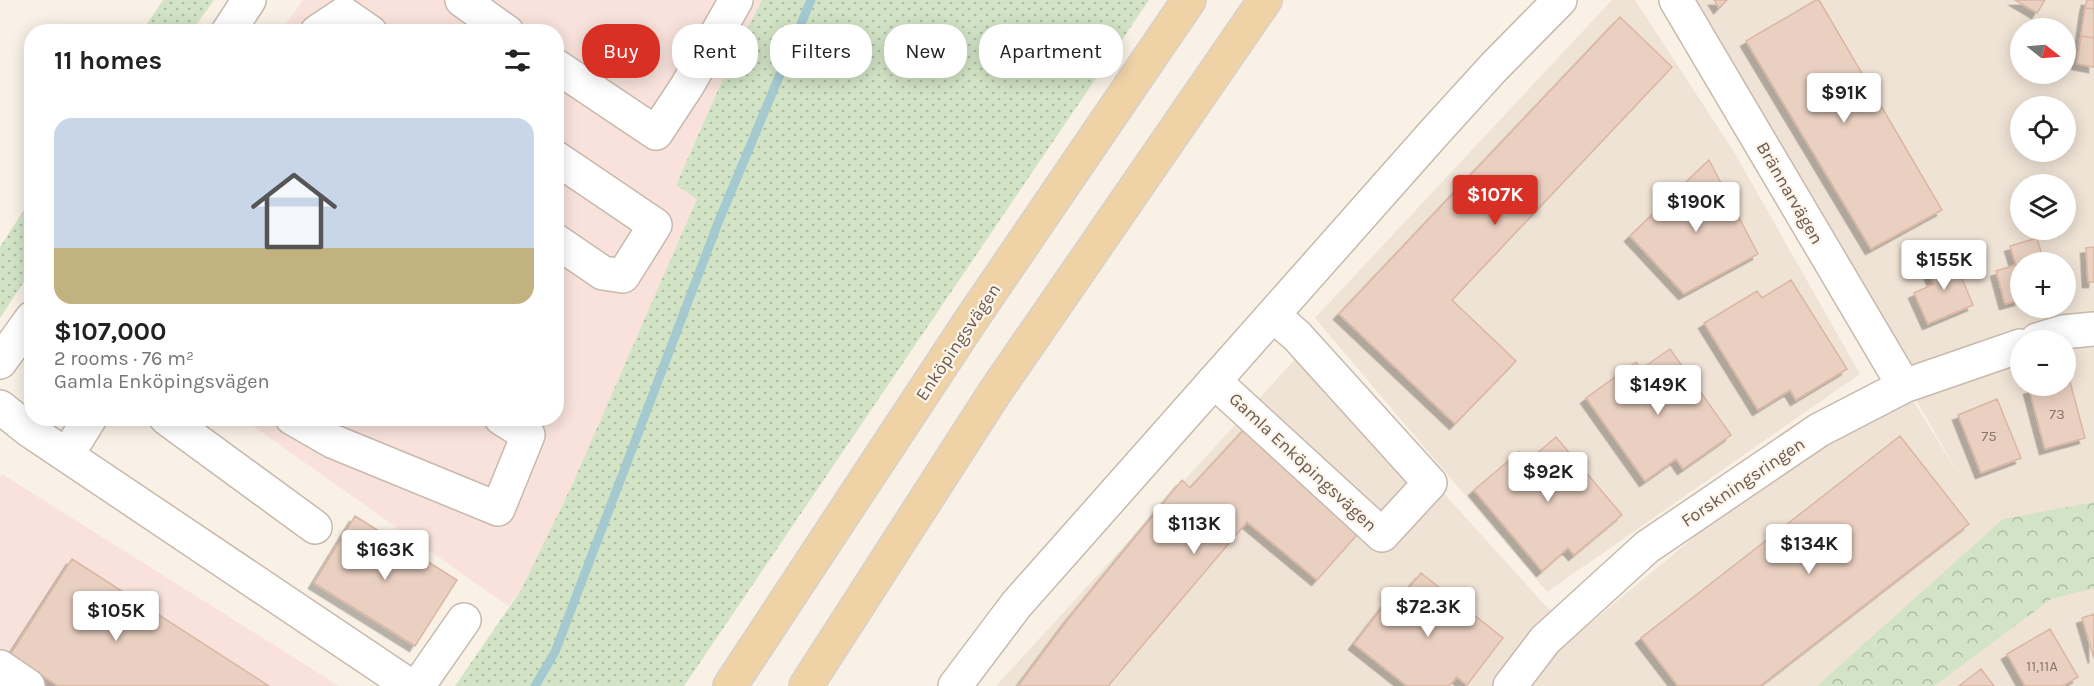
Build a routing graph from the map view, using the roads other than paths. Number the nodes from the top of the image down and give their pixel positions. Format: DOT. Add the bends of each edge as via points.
graph roads {
  1 [pos="462,0"];
  2 [pos="736,0"];
  3 [pos="1190,0"];
  4 [pos="1265,0"];
  5 [pos="1560,0"];
  6 [pos="1676,0"];
  7 [pos="329,24"];
  8 [pos="358,24"];
  9 [pos="496,24"];
  10 [pos="564,71"];
  11 [pos="564,163"];
  12 [pos="564,246"];
  13 [pos="1273,315"];
  14 [pos="24,329"];
  15 [pos="2094,329"];
  16 [pos="2076,331"];
  17 [pos="2010,349"];
  18 [pos="0,362"];
  19 [pos="1214,381"];
  20 [pos="1904,386"];
  21 [pos="0,407"];
  22 [pos="24,424"];
  23 [pos="27,426"];
  24 [pos="85,426"];
  25 [pos="177,426"];
  26 [pos="306,426"];
  27 [pos="514,426"];
  28 [pos="67,455"];
  29 [pos="315,527"];
  30 [pos="464,620"];
  31 [pos="0,668"];
  32 [pos="28,686"];
  33 [pos="410,686"];
  34 [pos="418,686"];
  35 [pos="730,686"];
  36 [pos="806,686"];
  37 [pos="955,686"];
  38 [pos="1510,686"];
  1 -- 9 [label="street"];
  2 -- 10 [label="street" via="657,133"];
  3 -- 35 [label="main road, Enköpingsvägen" via="971,320"];
  4 -- 36 [label="main road" via="995,392"];
  5 -- 13 [label="street, Gamla Enköpingsvägen" via="1494,67"];
  6 -- 20 [label="street, Brännarvägen"];
  7 -- 8 [label="street" via="344,14"];
  11 -- 12 [label="street" via="655,225 623,276 603,273"];
  13 -- 19 [label="street, Gamla Enköpingsvägen"];
  13 -- 19 [label="street, Gamla Enköpingsvägen" via="1298,336 1430,483 1382,535"];
  14 -- 18 [label="street"];
  15 -- 16 [label="street"];
  17 -- 20 [label="street, Forskningsringen"];
  19 -- 37 [label="street, Gamla Enköpingsvägen" via="1016,605"];
  20 -- 38 [label="street, Forskningsringen" via="1819,430 1647,547 1545,640"];
  21 -- 22 [label="street"];
  23 -- 28 [label="street"];
  24 -- 28 [label="street"];
  25 -- 29 [label="street"];
  26 -- 27 [label="street" via="332,441 498,509 528,435"];
  28 -- 33 [label="street"];
  30 -- 34 [label="street"];
  31 -- 32 [label="street"];
}
